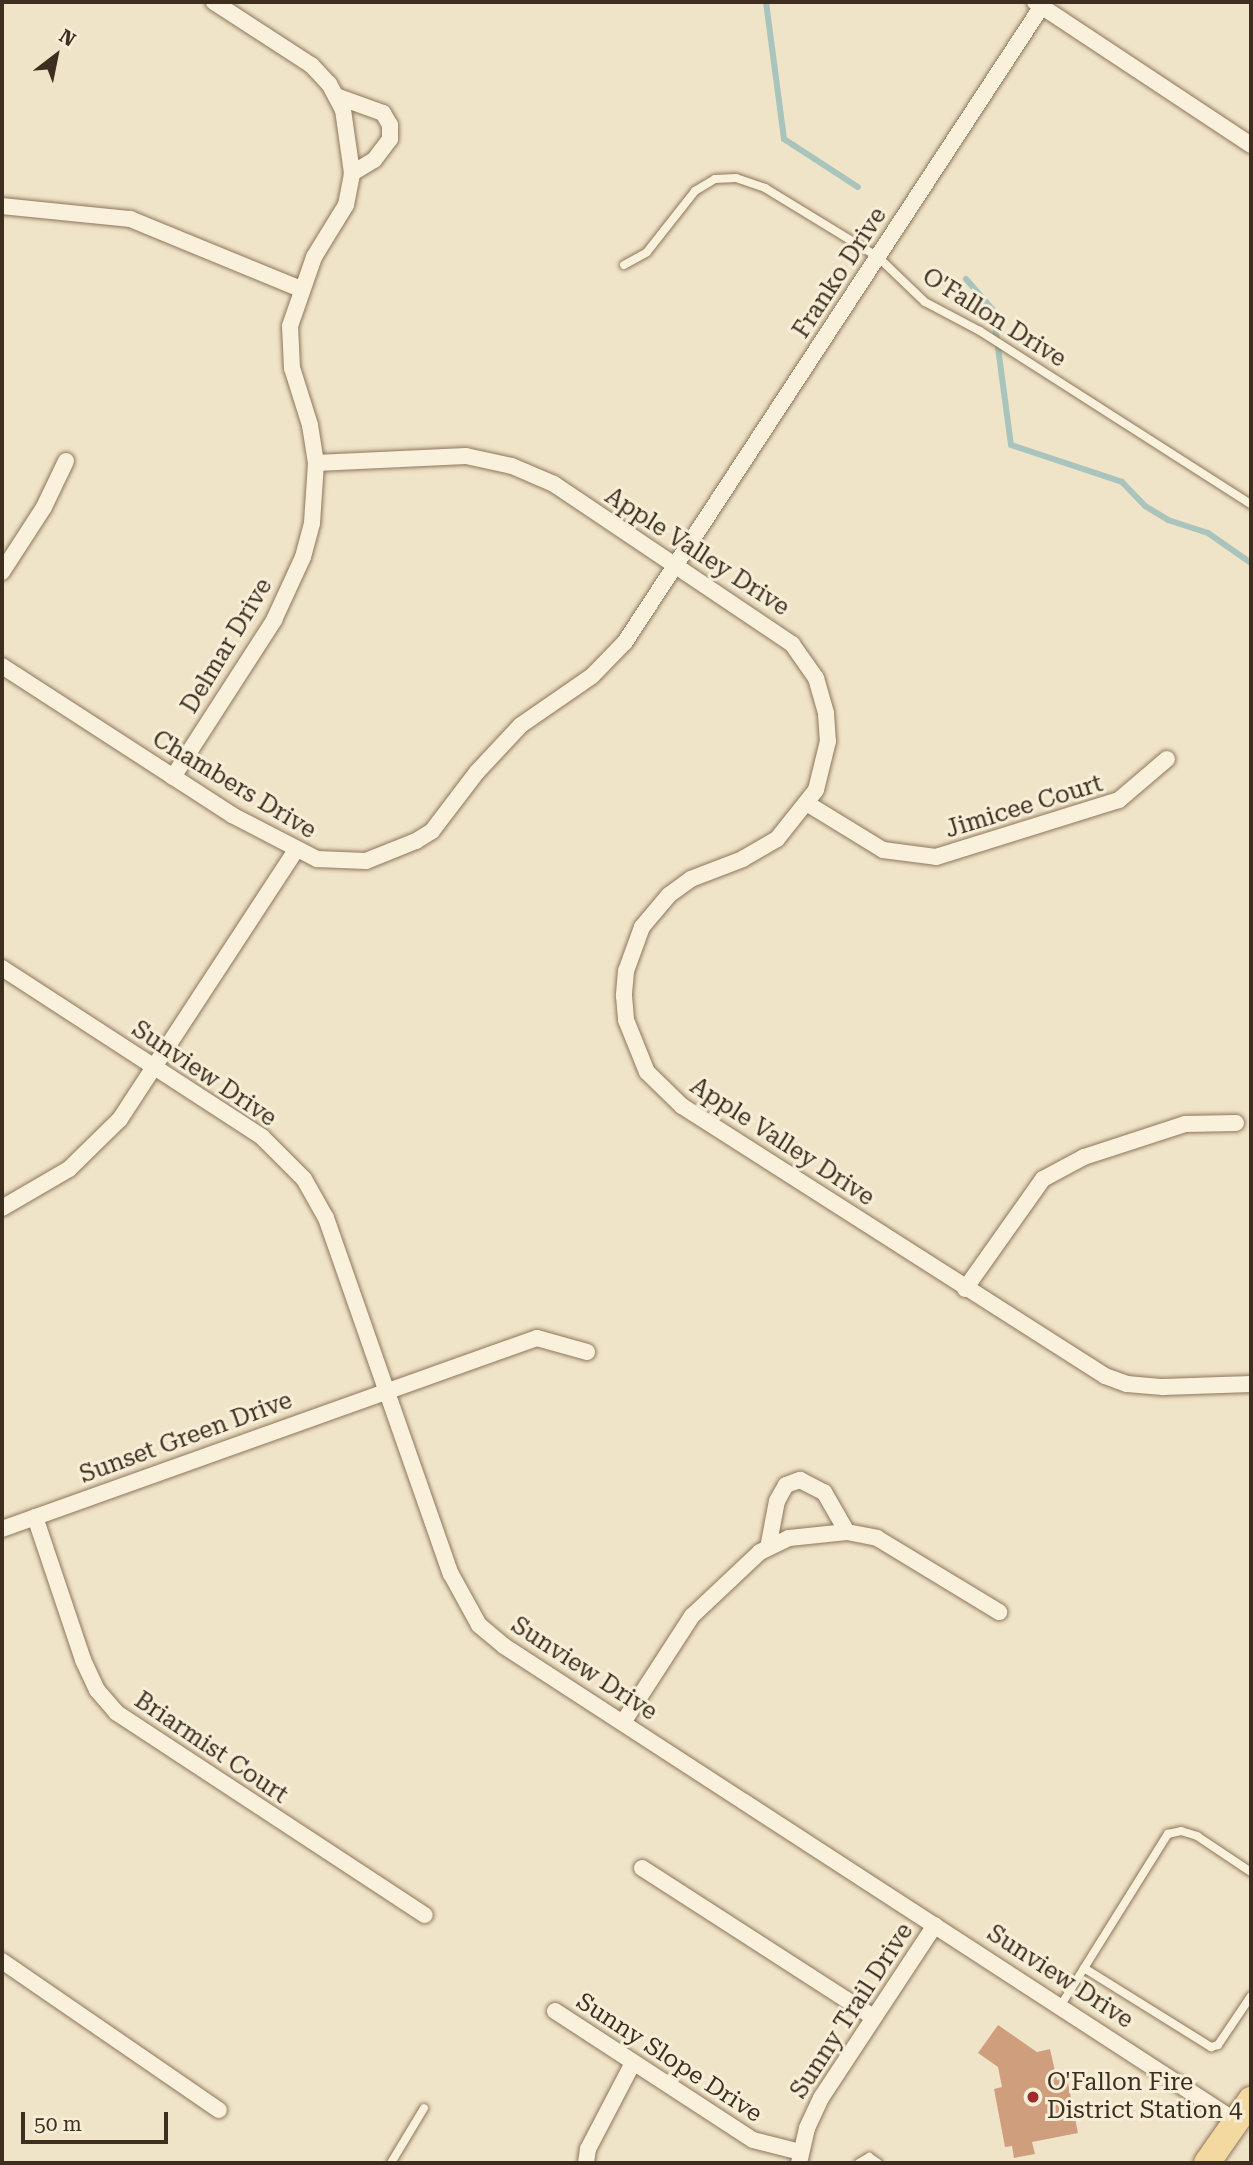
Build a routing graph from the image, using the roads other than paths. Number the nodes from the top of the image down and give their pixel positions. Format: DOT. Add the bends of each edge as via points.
graph roads {
  1 [pos="214,2"];
  2 [pos="1039,4"];
  3 [pos="335,96"];
  4 [pos="1251,145"];
  5 [pos="352,173"];
  6 [pos="2,206"];
  7 [pos="878,257"];
  8 [pos="624,265"];
  9 [pos="301,289"];
  10 [pos="66,461"];
  11 [pos="316,463"];
  12 [pos="1251,504"];
  13 [pos="676,566"];
  14 [pos="2,572"];
  15 [pos="2,666"];
  16 [pos="1167,759"];
  17 [pos="173,777"];
  18 [pos="808,804"];
  19 [pos="296,850"];
  20 [pos="2,968"];
  21 [pos="155,1067"];
  22 [pos="1236,1123"];
  23 [pos="2,1208"];
  24 [pos="965,1289"];
  25 [pos="587,1352"];
  26 [pos="1251,1388"];
  27 [pos="385,1390"];
  28 [pos="35,1517"];
  29 [pos="2,1529"];
  30 [pos="847,1532"];
  31 [pos="768,1548"];
  32 [pos="999,1612"];
  33 [pos="624,1721"];
  34 [pos="642,1868"];
  35 [pos="1251,1872"];
  36 [pos="425,1915"];
  37 [pos="935,1925"];
  38 [pos="2,1961"];
  39 [pos="1084,1968"];
  40 [pos="1251,1996"];
  41 [pos="1061,2005"];
  42 [pos="555,2011"];
  43 [pos="873,2017"];
  44 [pos="633,2063"];
  45 [pos="424,2108"];
  46 [pos="219,2110"];
  47 [pos="1244,2111"];
  48 [pos="800,2158"];
  49 [pos="391,2163"];
  50 [pos="586,2163"];
  51 [pos="859,2163"];
  52 [pos="878,2163"];
  53 [pos="1207,2163"];
  1 -- 3 [label="street, Delmar Drive" via="311,65"];
  2 -- 4 [label="street"];
  2 -- 7 [label="street, Franko Drive"];
  3 -- 5 [label="street, Delmar Drive" via="343,110"];
  3 -- 5 [label="street" via="383,113 390,125 390,139 373,160"];
  5 -- 9 [label="street, Delmar Drive" via="340,218"];
  6 -- 9 [label="street" via="130,219"];
  7 -- 8 [label="lane, O'Fallon Drive" via="765,188 736,178 715,179 695,191 647,252"];
  7 -- 12 [label="lane, O'Fallon Drive" via="925,302 980,331"];
  7 -- 13 [label="street, Franko Drive"];
  9 -- 11 [label="street, Delmar Drive" via="290,326 292,368"];
  10 -- 14 [label="street" via="44,507"];
  11 -- 13 [label="street, Apple Valley Drive" via="466,456 512,466 554,485"];
  11 -- 17 [label="street, Delmar Drive" via="312,523 287,597"];
  13 -- 18 [label="street, Apple Valley Drive" via="771,626 792,644 816,678 828,741"];
  13 -- 19 [label="street, Chambers Drive" via="610,660 504,741 432,831 392,854 366,861 317,859"];
  15 -- 17 [label="street, Chambers Drive"];
  16 -- 18 [label="street, Jimicee Court" via="1119,800 936,857 883,850"];
  17 -- 19 [label="street, Chambers Drive"];
  18 -- 24 [label="street, Apple Valley Drive" via="761,850 691,879 653,913 634,944 626,971 626,1020 647,1072 682,1106"];
  19 -- 21 [label="street"];
  20 -- 21 [label="street, Sunview Drive"];
  21 -- 23 [label="street" via="101,1142 49,1184"];
  21 -- 27 [label="street, Sunview Drive" via="262,1137 304,1180 326,1218"];
  22 -- 24 [label="street" via="1185,1124 1084,1157 1043,1179"];
  24 -- 26 [label="street, Apple Valley Drive" via="1086,1366 1127,1384"];
  25 -- 27 [label="street, Sunset Green Drive" via="537,1338"];
  27 -- 28 [label="street, Sunset Green Drive"];
  27 -- 33 [label="street, Sunview Drive" via="451,1574 479,1625 504,1646"];
  28 -- 29 [label="street, Sunset Green Drive"];
  28 -- 36 [label="street, Briarmist Court" via="83,1660 97,1690 117,1713"];
  30 -- 31 [label="street" via="789,1538"];
  30 -- 31 [label="street" via="824,1492 800,1480 786,1485 778,1501"];
  30 -- 32 [label="street" via="877,1538 904,1552"];
  31 -- 33 [label="street" via="692,1616"];
  33 -- 37 [label="street, Sunview Drive"];
  34 -- 43 [label="street"];
  35 -- 39 [label="lane" via="1198,1836 1181,1831 1168,1834"];
  37 -- 41 [label="street, Sunview Drive"];
  37 -- 43 [label="street, Sunny Trail Drive"];
  38 -- 46 [label="street"];
  39 -- 40 [label="lane" via="1211,2047 1218,2045"];
  39 -- 41 [label="lane"];
  41 -- 47 [label="street, Sunview Drive"];
  42 -- 44 [label="street, Sunny Slope Drive"];
  43 -- 48 [label="street, Sunny Trail Drive" via="821,2098"];
  44 -- 48 [label="street, Sunny Slope Drive" via="753,2140"];
  44 -- 50 [label="street" via="588,2150"];
  45 -- 49 [label="lane"];
  47 -- 53 [label="main road"];
  51 -- 52 [label="lane" via="869,2158"];
}
